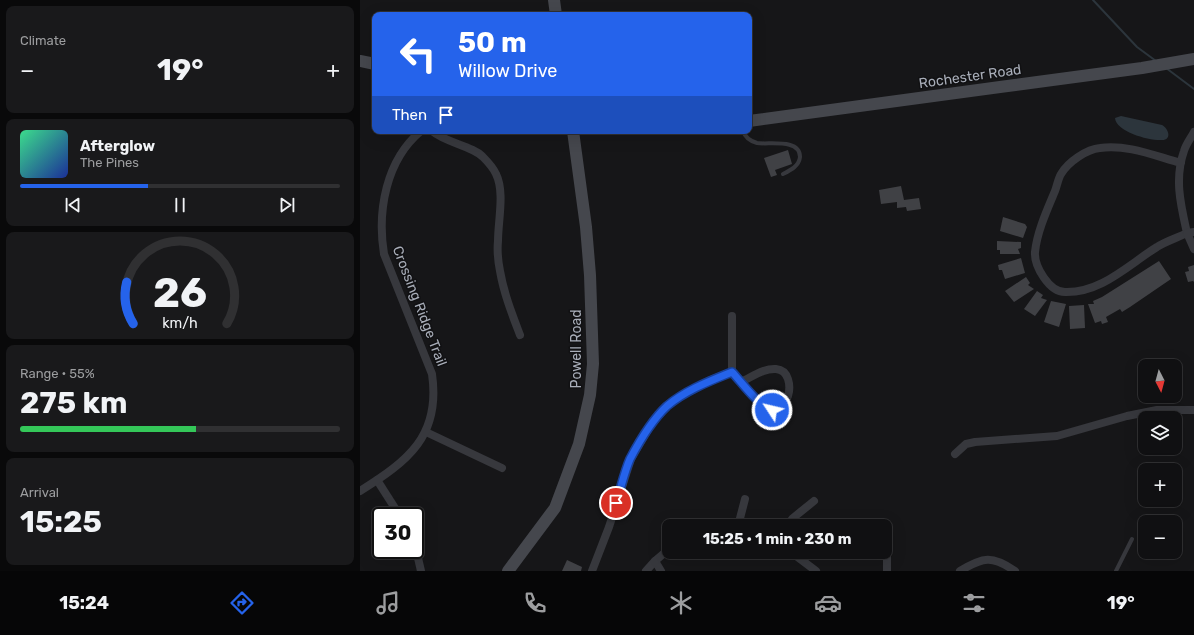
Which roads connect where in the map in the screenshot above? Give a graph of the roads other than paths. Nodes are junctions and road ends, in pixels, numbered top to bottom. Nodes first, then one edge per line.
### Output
1 (554, 0) edge
2 (556, 12) edge
3 (1194, 59) edge
4 (360, 61) edge
5 (372, 63) edge
6 (752, 121) edge
7 (1194, 132) edge
8 (418, 134) edge
9 (436, 134) edge
10 (573, 134) edge
11 (745, 134) edge
12 (1181, 163) junction
13 (783, 174) dead end
14 (1190, 233) edge
15 (1194, 249) edge
16 (732, 316) dead end
17 (520, 335) dead end
18 (732, 372) junction
19 (741, 382) junction
20 (1194, 410) edge
21 (426, 432) junction
22 (955, 454) dead end
23 (502, 468) dead end
24 (378, 480) junction
25 (360, 491) edge
26 (745, 499) dead end
27 (814, 501) dead end
28 (394, 507) edge
29 (740, 519) edge
30 (792, 519) edge
31 (1132, 539) dead end
32 (662, 554) edge
33 (418, 559) edge
34 (800, 559) edge
35 (887, 559) edge
36 (655, 561) junction
37 (969, 569) edge
38 (421, 571) edge
39 (508, 571) edge
40 (592, 571) edge
41 (646, 571) edge
42 (661, 571) edge
43 (816, 571) edge
44 (887, 571) edge
45 (960, 571) edge
46 (1015, 571) edge
47 (1116, 571) edge

1 - 2 street
3 - 6 street, Rochester Road
4 - 5 street
7 - 12 street
8 - 21 street, Crossing Ridge Trail
9 - 17 street
10 - 39 street, Powell Road
11 - 13 lane
12 - 14 street
12 - 14 street
14 - 15 street
16 - 18 street
18 - 19 street
18 - 40 street
19 - 19 street
20 - 22 street
21 - 23 street
21 - 24 street, Crossing Ridge Trail
24 - 25 street, Crossing Ridge Trail
24 - 28 street
26 - 29 street
27 - 30 street
31 - 47 lane
32 - 36 street
33 - 38 street
34 - 43 street
35 - 44 street
36 - 41 street
36 - 42 street
37 - 45 street
37 - 46 street

